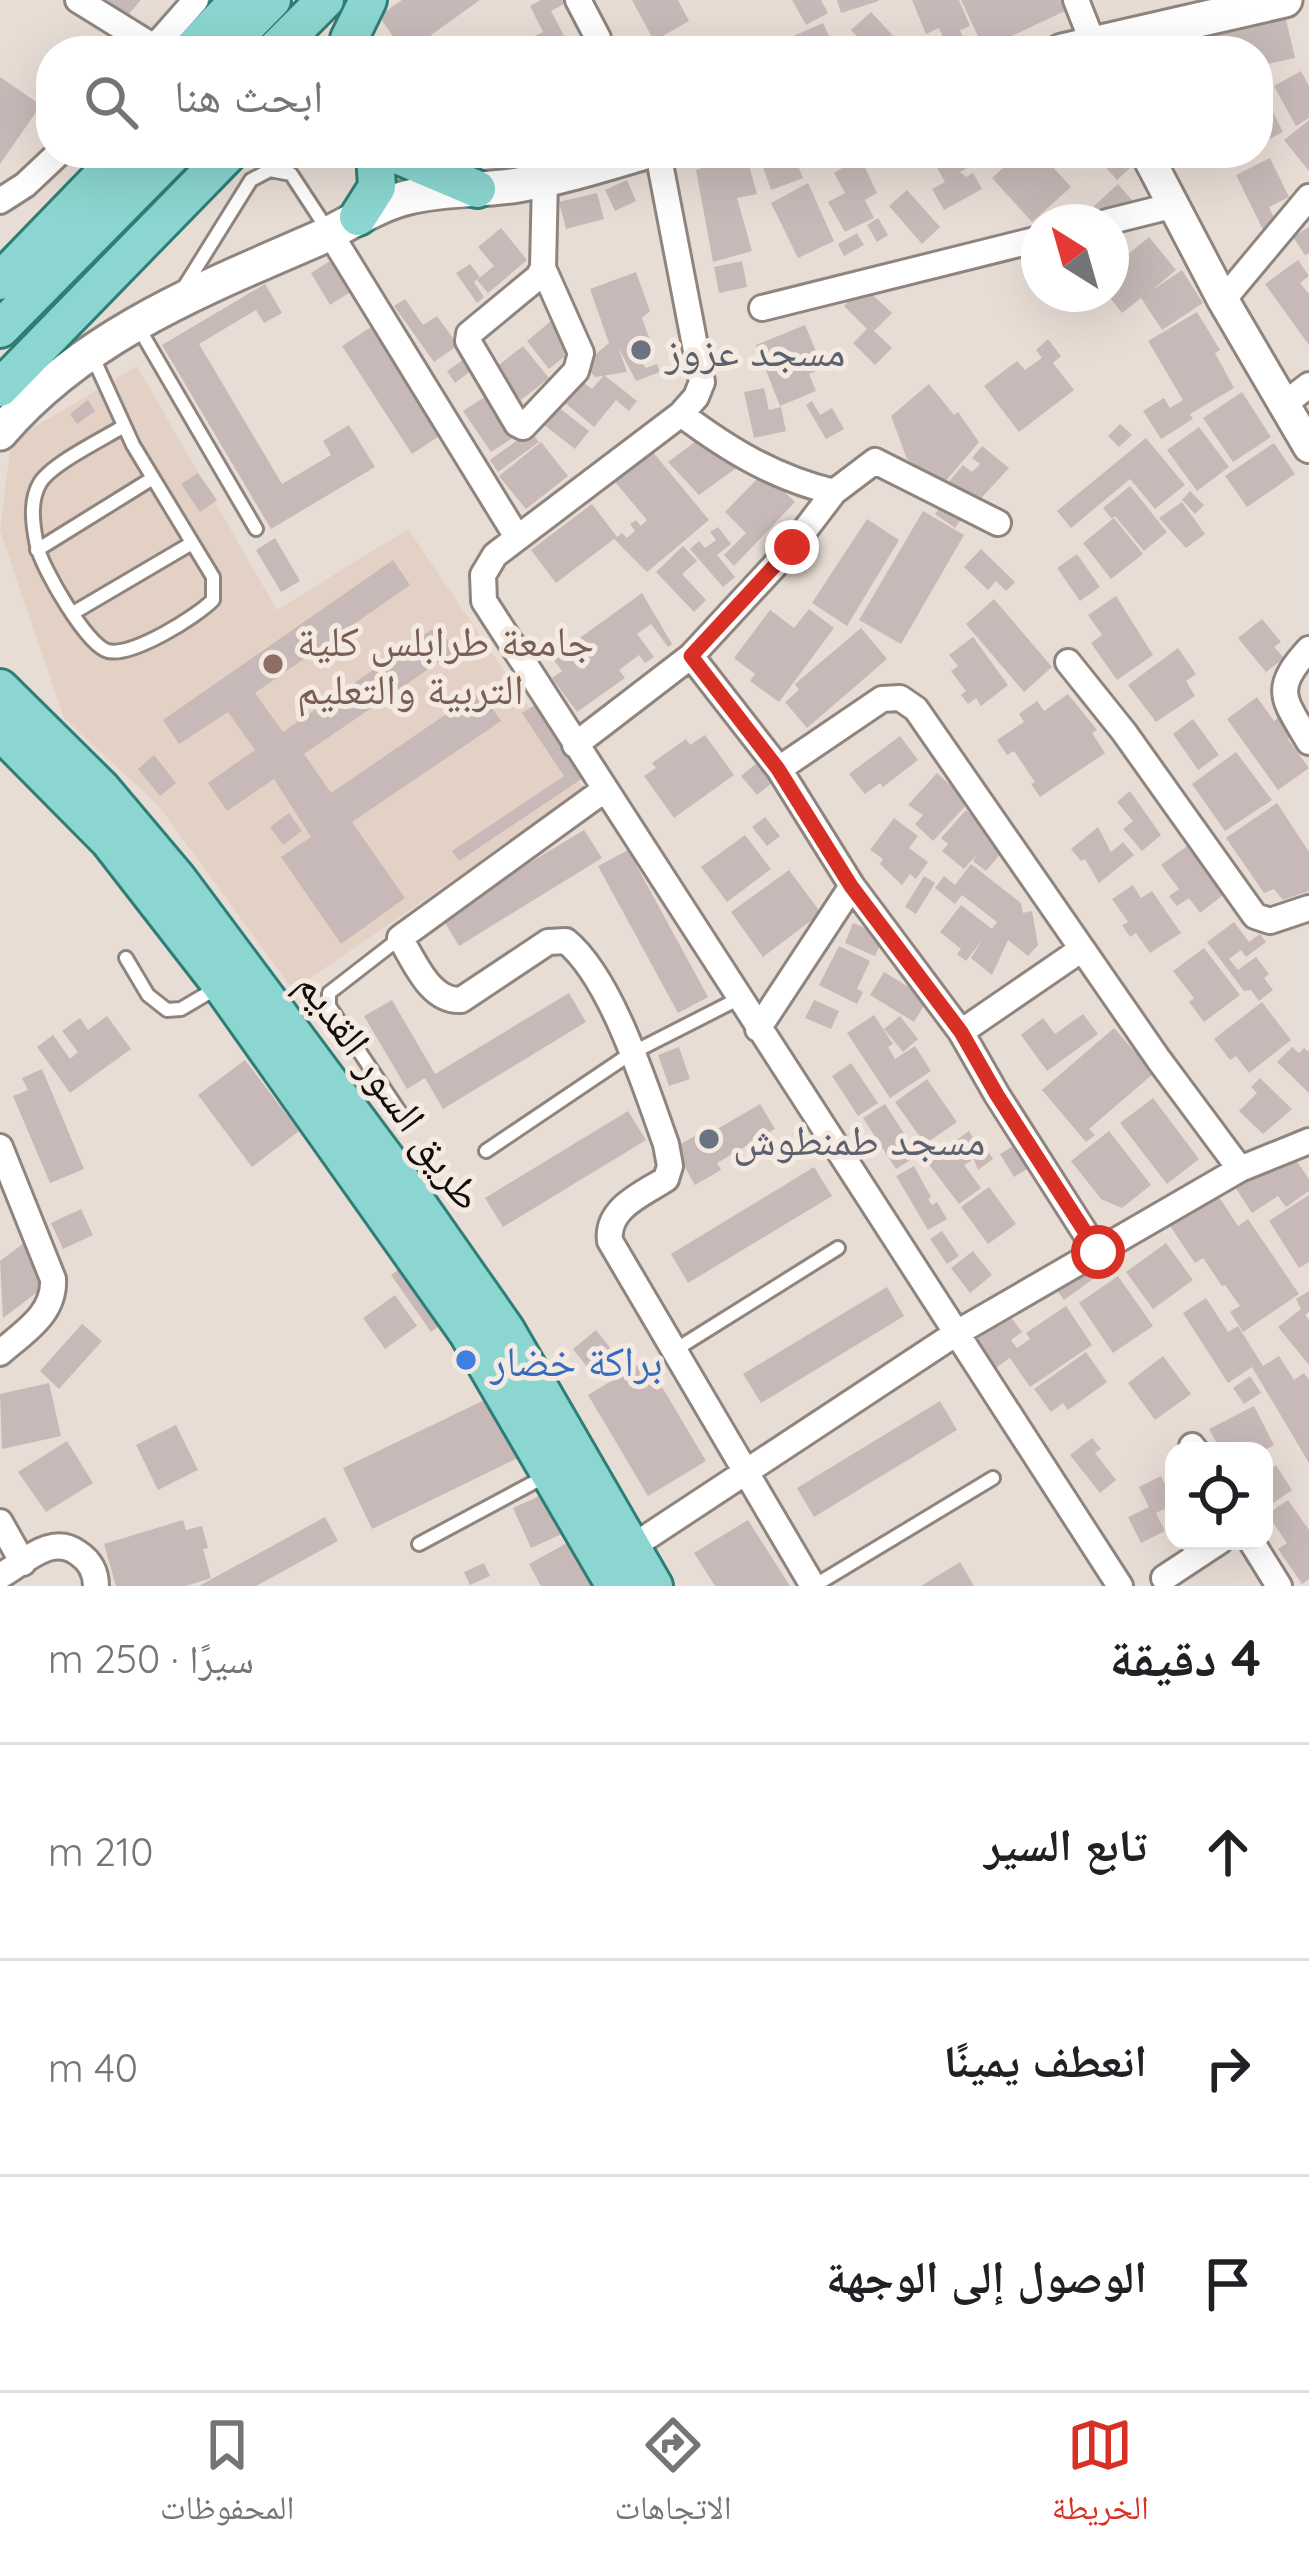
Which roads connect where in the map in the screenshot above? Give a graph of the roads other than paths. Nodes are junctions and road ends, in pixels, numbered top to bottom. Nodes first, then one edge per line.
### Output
1 (78, 0) edge
2 (196, 0) edge
3 (239, 0) edge
4 (272, 0) edge
5 (325, 0) edge
6 (368, 0) edge
7 (578, 0) edge
8 (1076, 0) edge
9 (1285, 0) edge
10 (141, 36) edge
11 (174, 36) edge
12 (186, 36) edge
13 (237, 36) edge
14 (289, 36) edge
15 (351, 36) edge
16 (597, 36) edge
17 (1082, 36) edge
18 (1134, 36) edge
19 (44, 168) edge
20 (78, 168) edge
21 (109, 168) edge
22 (159, 168) edge
23 (214, 168) edge
24 (376, 168) edge
25 (428, 168) edge
26 (586, 168) edge
27 (661, 168) edge
28 (1153, 168) edge
29 (545, 179) junction
30 (478, 189) junction
31 (1309, 197) edge
32 (0, 201) edge
33 (1171, 206) junction
34 (1129, 216) edge
35 (344, 225) junction
36 (1021, 243) edge
37 (0, 252) edge
38 (543, 268) junction
39 (0, 281) edge
40 (176, 300) junction
41 (1223, 300) junction
42 (762, 308) dead end
43 (136, 323) junction
44 (0, 329) edge
45 (90, 352) junction
46 (1309, 385) edge
47 (0, 388) edge
48 (1282, 406) junction
49 (681, 414) junction
50 (124, 426) junction
51 (0, 433) edge
52 (1309, 447) edge
53 (153, 478) junction
54 (834, 492) junction
55 (998, 523) dead end
56 (256, 529) dead end
57 (517, 537) junction
58 (192, 543) junction
59 (37, 550) junction
60 (73, 614) junction
61 (1309, 649) edge
62 (691, 656) junction
63 (1068, 662) dead end
64 (0, 688) edge
65 (0, 731) edge
66 (1309, 742) edge
67 (575, 746) junction
68 (778, 769) junction
69 (604, 790) junction
70 (851, 886) junction
71 (1309, 908) edge
72 (400, 938) junction
73 (1082, 949) junction
74 (126, 958) dead end
75 (221, 985) junction
76 (738, 998) junction
77 (758, 1029) junction
78 (961, 1032) junction
79 (630, 1054) junction
80 (406, 1124) dead end
81 (1309, 1142) edge
82 (0, 1149) edge
83 (486, 1151) dead end
84 (1240, 1169) junction
85 (838, 1248) dead end
86 (1098, 1252) junction
87 (955, 1334) junction
88 (674, 1351) junction
89 (0, 1353) edge
90 (566, 1465) junction
91 (745, 1474) junction
92 (993, 1478) dead end
93 (0, 1522) edge
94 (419, 1544) dead end
95 (632, 1547) junction
96 (1206, 1550) edge
97 (1257, 1550) edge
98 (11, 1570) edge
99 (1164, 1578) dead end
100 (1112, 1583) edge
101 (96, 1586) edge
102 (615, 1586) edge
103 (654, 1586) edge
104 (813, 1586) edge
105 (1279, 1586) edge

1 - 10 street
2 - 11 street
3 - 12 main road
4 - 13 main road
5 - 14 main road
6 - 15 main road
7 - 16 street
8 - 17 street
9 - 18 main road
19 - 32 street
20 - 37 main road
21 - 39 main road
22 - 44 main road
23 - 47 main road
24 - 35 main road
25 - 30 main road
26 - 29 main road
27 - 49 street
28 - 33 street
29 - 30 main road
29 - 38 street
30 - 35 main road
31 - 41 street
33 - 34 street
33 - 41 street
35 - 40 main road
35 - 40 lane
35 - 57 street
36 - 42 street
38 - 38 street
40 - 43 main road
41 - 48 street
43 - 45 main road
43 - 56 lane
45 - 50 lane
45 - 51 main road
46 - 48 street
48 - 52 street
49 - 54 street
49 - 57 street
50 - 53 lane
50 - 59 lane
53 - 58 lane
53 - 59 lane
54 - 55 street
54 - 62 street
57 - 67 street
58 - 60 lane
58 - 60 lane
59 - 60 lane
61 - 66 street
62 - 67 street
62 - 68 street
63 - 71 street
64 - 90 main road, طريق السور القديم
65 - 75 main road, طريق السور القديم
67 - 69 street
68 - 70 street
68 - 73 street
69 - 72 street
69 - 76 street
70 - 77 street
70 - 78 street
72 - 79 street
72 - 80 lane
73 - 78 street
73 - 84 street
74 - 75 lane
75 - 90 main road, طريق السور القديم
76 - 77 street
76 - 79 lane
77 - 87 street
78 - 86 street
79 - 83 lane
79 - 88 street
81 - 84 street
82 - 89 street
84 - 86 street
85 - 88 lane
86 - 87 street
87 - 91 street
87 - 100 street
88 - 91 street
90 - 94 lane
90 - 95 main road, طريق السور القديم
90 - 102 main road, طريق السور القديم
91 - 95 street
91 - 104 street
92 - 104 lane
93 - 98 street
95 - 103 main road, طريق السور القديم
96 - 99 street
97 - 105 street
98 - 101 street

